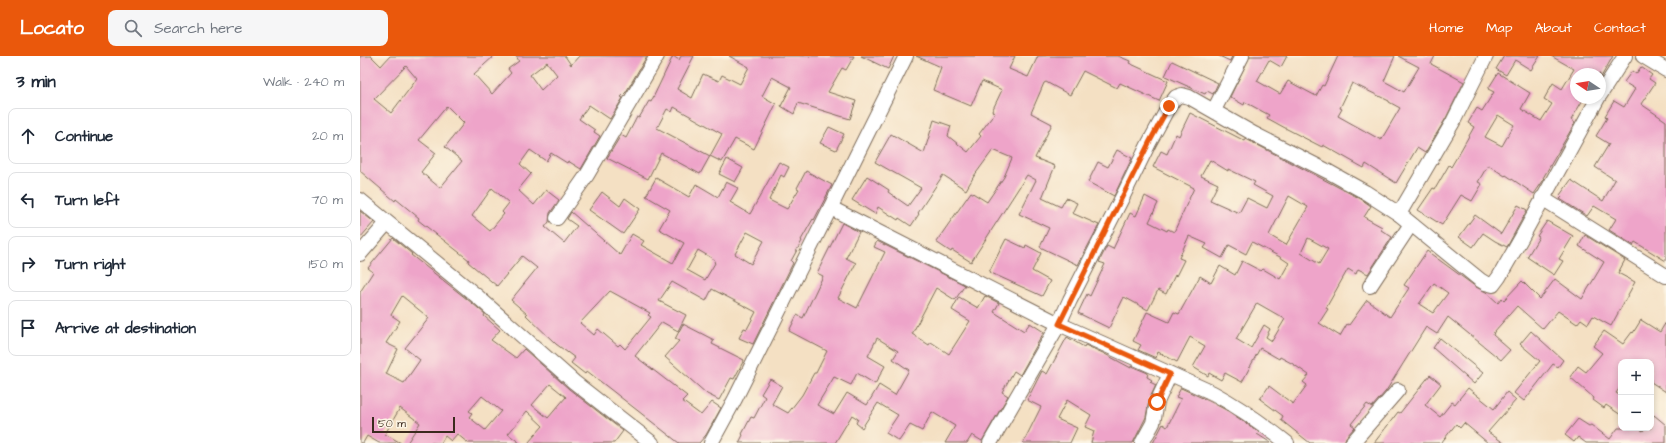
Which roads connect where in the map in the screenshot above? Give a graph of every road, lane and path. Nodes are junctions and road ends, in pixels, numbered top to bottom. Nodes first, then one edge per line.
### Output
1 (657, 56) edge
2 (906, 56) edge
3 (1242, 56) edge
4 (1486, 56) edge
5 (1625, 56) edge
6 (1643, 56) edge
7 (1666, 70) edge
8 (1606, 86) edge
9 (1595, 104) edge
10 (1214, 110) junction
11 (1542, 198) junction
12 (360, 200) edge
13 (831, 208) junction
14 (1399, 214) junction
15 (557, 218) dead end
16 (388, 223) junction
17 (1411, 224) junction
18 (360, 254) edge
19 (1666, 276) edge
20 (1370, 286) dead end
21 (1059, 324) junction
22 (1170, 374) junction
23 (1398, 390) dead end
24 (652, 443) edge
25 (711, 443) edge
26 (990, 443) edge
27 (1142, 443) edge
28 (1287, 443) edge
29 (1352, 443) edge

1 - 15 street
2 - 13 street
3 - 10 street
4 - 14 street
5 - 8 street
6 - 7 street
9 - 11 street
10 - 14 street
10 - 21 street
11 - 17 street
11 - 19 street
12 - 16 street
13 - 21 street
13 - 25 street
14 - 17 street
16 - 18 street
16 - 24 street
17 - 20 street
21 - 22 street
21 - 26 street
22 - 27 street
22 - 28 street
23 - 29 street

